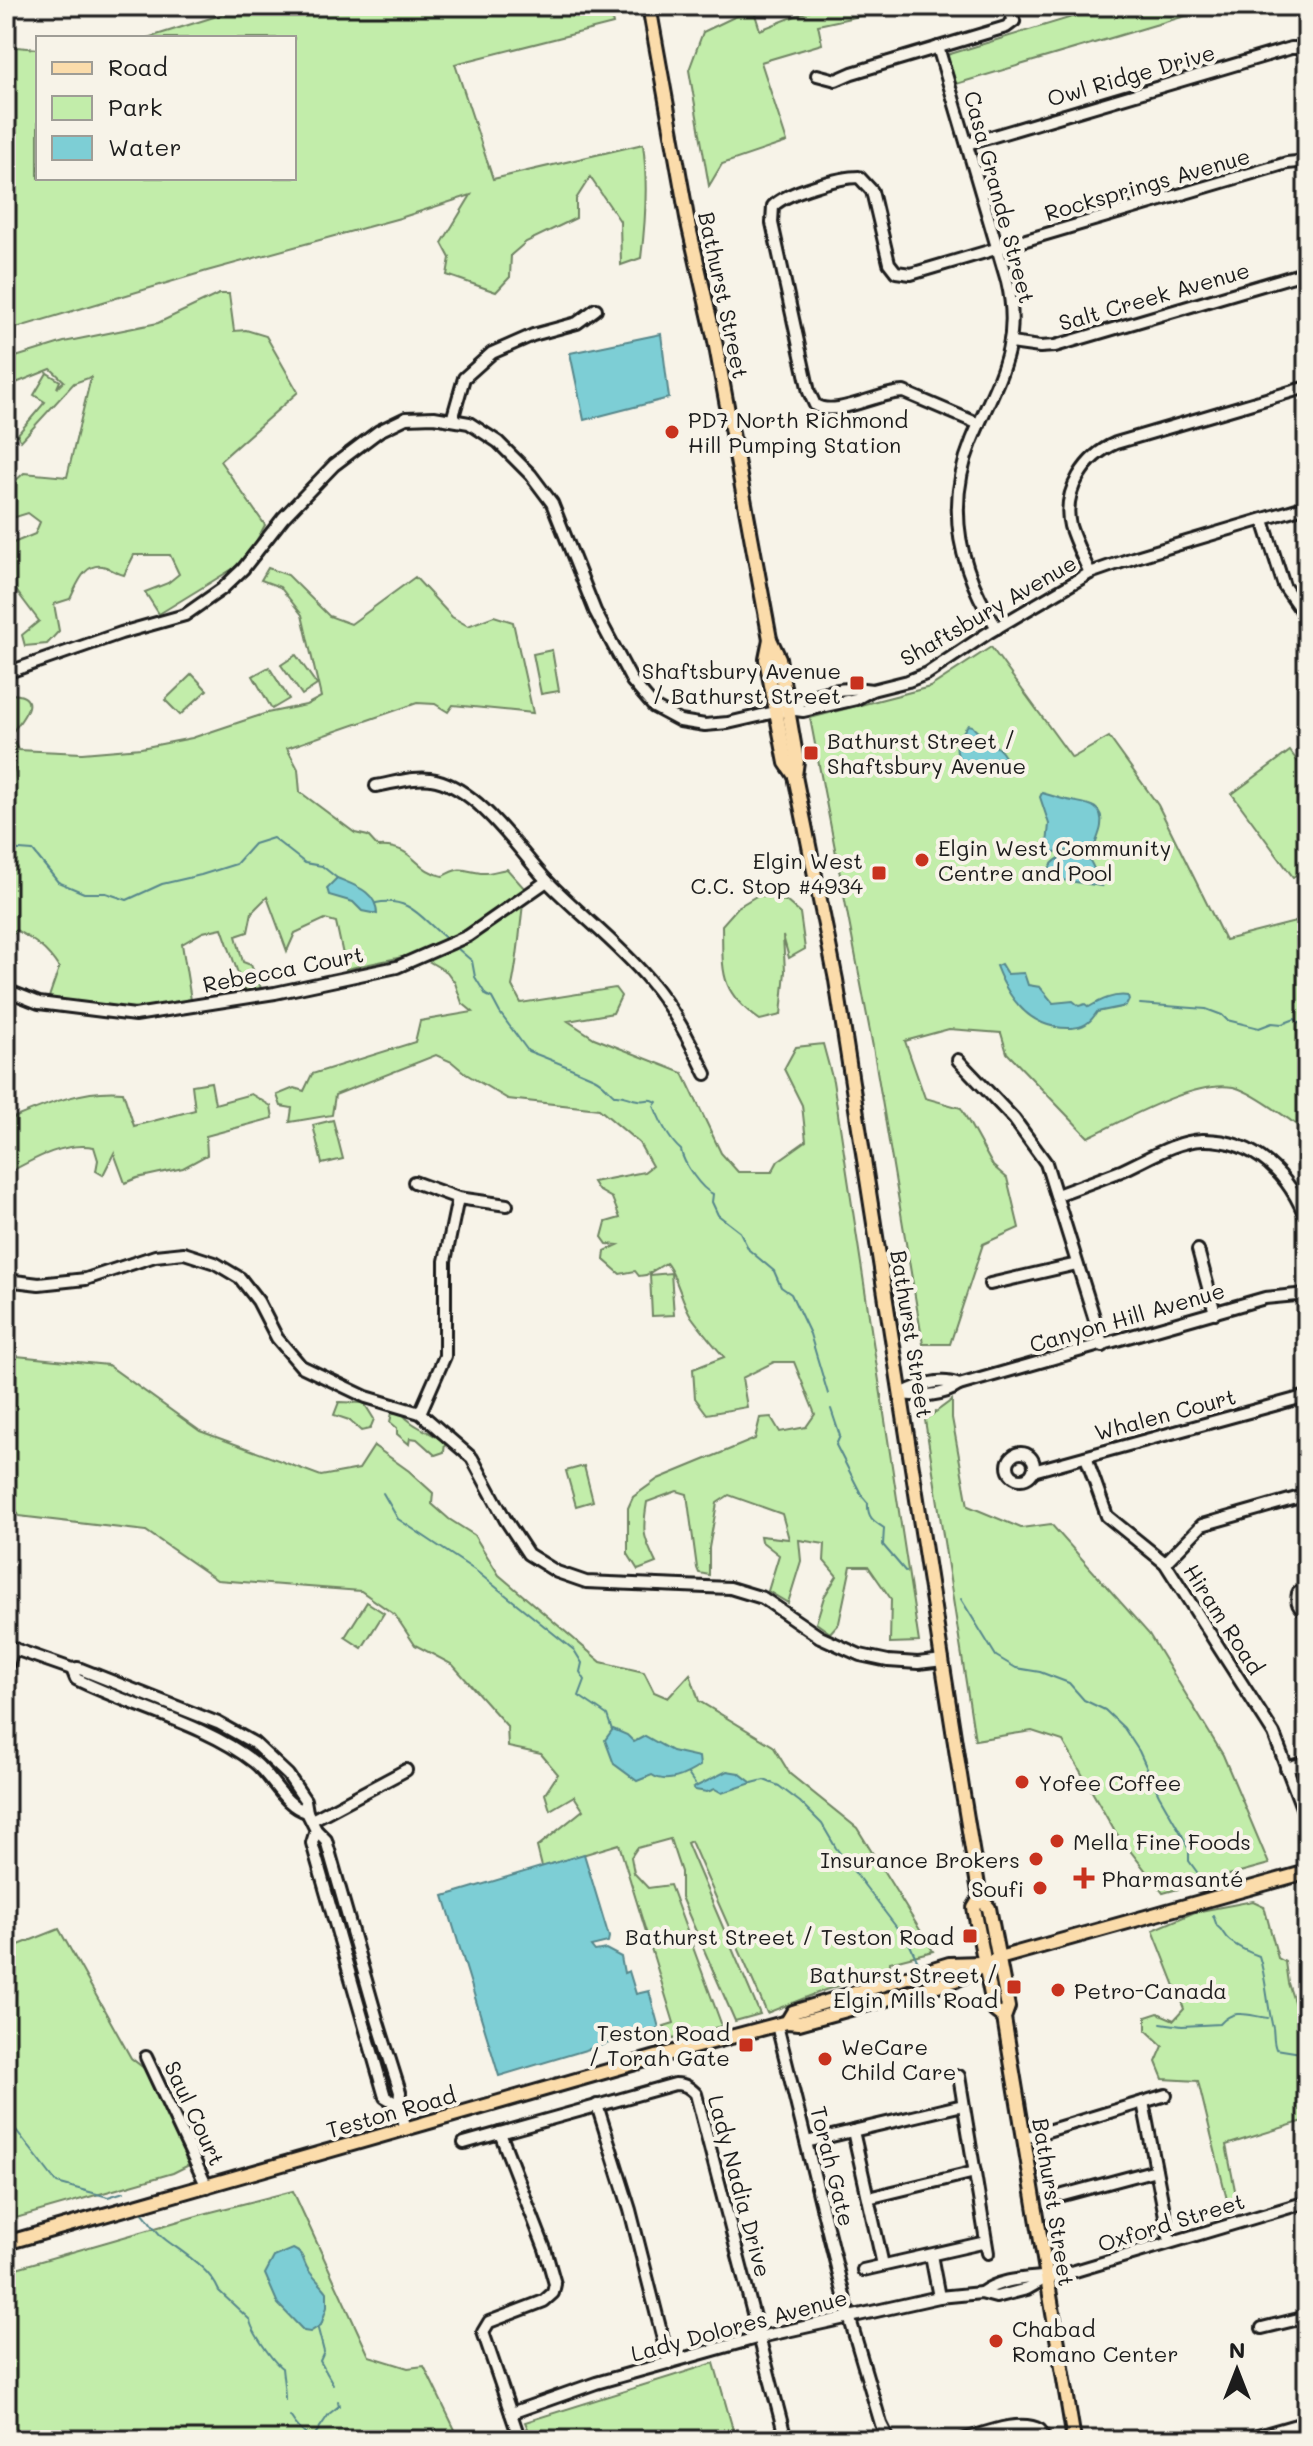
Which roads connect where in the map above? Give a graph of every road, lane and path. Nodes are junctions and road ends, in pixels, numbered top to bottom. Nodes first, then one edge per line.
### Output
1 (649, 6) edge
2 (1008, 6) edge
3 (938, 47) junction
4 (1307, 48) edge
5 (817, 75) dead end
6 (967, 144) junction
7 (1307, 161) edge
8 (998, 249) junction
9 (1307, 272) edge
10 (596, 309) dead end
11 (1011, 343) junction
12 (1307, 387) edge
13 (452, 420) junction
14 (979, 424) junction
15 (1307, 506) edge
16 (1263, 520) junction
17 (1090, 573) junction
18 (1307, 619) edge
19 (997, 628) junction
20 (6, 673) edge
21 (782, 710) junction
22 (376, 786) dead end
23 (547, 881) junction
24 (6, 990) edge
25 (958, 1060) dead end
26 (706, 1074) dead end
27 (414, 1182) dead end
28 (1057, 1195) junction
29 (458, 1198) junction
30 (507, 1205) dead end
31 (1307, 1222) edge
32 (1198, 1250) dead end
33 (1077, 1264) junction
34 (6, 1280) edge
35 (990, 1284) dead end
36 (1307, 1294) edge
37 (1215, 1313) junction
38 (1103, 1346) junction
39 (901, 1394) junction
40 (1307, 1396) edge
41 (420, 1413) junction
42 (1086, 1457) junction
43 (1033, 1471) dead end
44 (1307, 1495) edge
45 (1165, 1563) junction
46 (1307, 1587) edge
47 (1307, 1611) edge
48 (10, 1647) edge
49 (943, 1660) junction
50 (72, 1669) junction
51 (6, 1670) edge
52 (118, 1685) junction
53 (112, 1697) junction
54 (218, 1723) junction
55 (212, 1736) junction
56 (1307, 1762) edge
57 (1286, 1768) junction
58 (406, 1770) dead end
59 (312, 1821) junction
60 (1307, 1821) edge
61 (1307, 1872) edge
62 (980, 1898) junction
63 (347, 1916) junction
64 (334, 1921) junction
65 (999, 1958) junction
66 (984, 1963) junction
67 (372, 2004) junction
68 (358, 2008) junction
69 (1004, 2018) junction
70 (782, 2024) junction
71 (146, 2057) dead end
72 (959, 2076) dead end
73 (1166, 2095) dead end
74 (1143, 2102) junction
75 (399, 2105) junction
76 (597, 2105) junction
77 (963, 2105) junction
78 (406, 2129) junction
79 (853, 2131) junction
80 (500, 2133) junction
81 (1024, 2138) junction
82 (806, 2142) junction
83 (464, 2143) dead end
84 (1156, 2170) junction
85 (975, 2172) junction
86 (207, 2187) junction
87 (1063, 2195) dead end
88 (868, 2198) junction
89 (1307, 2202) edge
90 (1170, 2242) junction
91 (6, 2243) edge
92 (931, 2255) junction
93 (883, 2265) junction
94 (863, 2270) dead end
95 (1046, 2278) junction
96 (939, 2297) junction
97 (849, 2316) junction
98 (1307, 2317) edge
99 (1262, 2328) dead end
100 (760, 2337) junction
101 (669, 2363) junction
102 (511, 2413) junction
103 (1307, 2422) edge
104 (520, 2440) edge
105 (786, 2440) edge
106 (889, 2440) edge
107 (962, 2440) edge
108 (1045, 2440) edge
109 (1074, 2440) edge
110 (1244, 2440) edge

1 - 21 main road, Bathurst Street
2 - 3 street
3 - 5 street
3 - 6 street, Casa Grande Street
4 - 6 street, Owl Ridge Drive
6 - 8 street, Casa Grande Street
7 - 8 street, Rocksprings Avenue
8 - 11 street, Casa Grande Street
8 - 14 street, Rocksprings Avenue
9 - 11 street, Salt Creek Avenue
10 - 13 street
11 - 14 street, Casa Grande Street
12 - 17 street
13 - 20 street
13 - 21 street, Shaftsbury Avenue
14 - 19 street, Casa Grande Street
15 - 16 street, Shaftsbury Avenue
16 - 17 street, Shaftsbury Avenue
16 - 18 street
17 - 19 street, Shaftsbury Avenue
19 - 21 street, Shaftsbury Avenue
21 - 39 main road, Bathurst Street
22 - 23 street
23 - 24 street, Rebecca Court
23 - 26 street
25 - 28 street
27 - 29 street
28 - 31 street
28 - 33 street
29 - 30 street
29 - 41 street
32 - 37 street
33 - 35 street
33 - 38 street
34 - 41 street
36 - 37 street, Canyon Hill Avenue
37 - 38 street, Canyon Hill Avenue
38 - 39 street, Canyon Hill Avenue
39 - 49 main road, Bathurst Street
40 - 42 street, Whalen Court
41 - 49 street
42 - 43 street, Whalen Court
42 - 45 street, Hiram Road
44 - 45 street
45 - 57 street, Hiram Road
46 - 47 street
48 - 50 street
48 - 51 street
49 - 62 main road, Bathurst Street
50 - 52 street
50 - 53 street
52 - 53 street
52 - 54 street
53 - 55 street
54 - 55 street
54 - 59 street
55 - 59 street
56 - 57 street
57 - 60 street, Hiram Road
58 - 59 street
59 - 63 street
59 - 64 street
61 - 65 main road, Teston Road
62 - 65 main road, Bathurst Street
62 - 66 main road, Bathurst Street
63 - 64 street
63 - 67 street
64 - 68 street
65 - 66 main road, Teston Road
65 - 69 main road, Bathurst Street
66 - 69 main road, Bathurst Street
66 - 70 main road, Teston Road
67 - 68 street
67 - 75 street
68 - 75 street
69 - 81 main road, Bathurst Street
70 - 78 main road, Teston Road
70 - 82 street, Torah Gate
71 - 86 street, Saul Court
72 - 77 street
73 - 74 street
74 - 81 street
74 - 84 street
75 - 78 street
76 - 80 street, Lady Nadia Drive
76 - 100 street, Lady Nadia Drive
76 - 101 street
77 - 79 street
77 - 85 street
78 - 86 main road, Teston Road
79 - 82 street
79 - 88 street
80 - 83 street, Lady Nadia Drive
80 - 102 street
81 - 95 main road, Bathurst Street
82 - 97 street, Torah Gate
84 - 87 street
84 - 90 street
85 - 88 street
85 - 92 street
86 - 91 main road, Teston Road
88 - 93 street
89 - 90 street, Oxford Street
90 - 95 street, Oxford Street
92 - 93 street
92 - 96 street
93 - 94 street
95 - 96 street, Lady Dolores Avenue
95 - 109 main road, Bathurst Street
96 - 97 street, Lady Dolores Avenue
97 - 100 street, Lady Dolores Avenue
97 - 106 street, Torah Gate
98 - 99 street
100 - 101 street, Lady Dolores Avenue
100 - 105 street, Lady Nadia Drive
101 - 102 street, Lady Dolores Avenue
102 - 104 street
103 - 110 street
107 - 108 street

